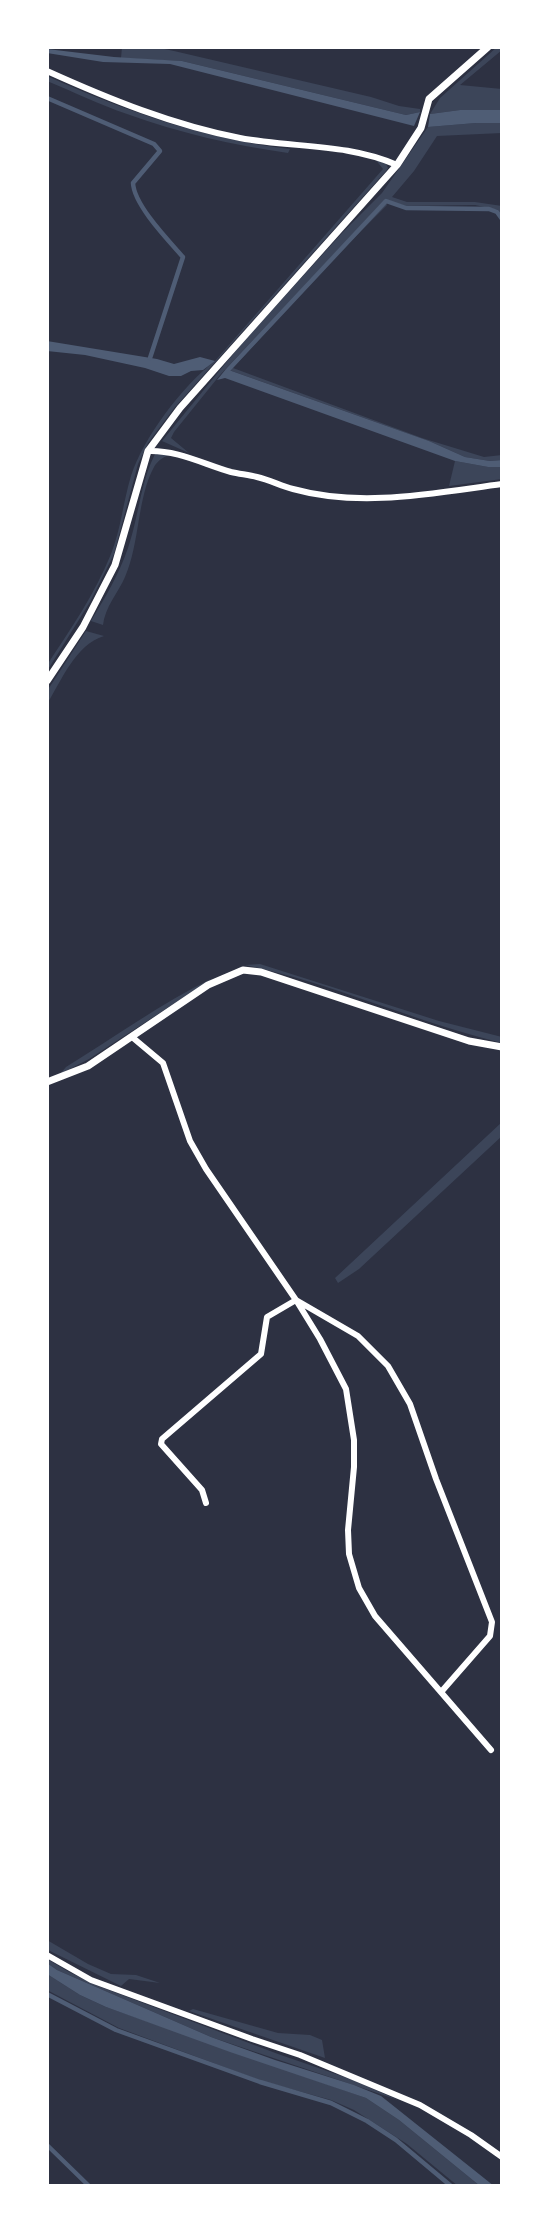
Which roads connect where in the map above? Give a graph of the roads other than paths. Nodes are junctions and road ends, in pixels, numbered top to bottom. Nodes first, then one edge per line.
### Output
1 (488, 47) edge
2 (47, 71) edge
3 (397, 165) junction
4 (148, 451) junction
5 (502, 484) edge
6 (47, 681) edge
7 (132, 1037) junction
8 (502, 1047) edge
9 (47, 1082) edge
10 (296, 1300) junction
11 (206, 1503) dead end
12 (442, 1692) junction
13 (491, 1750) dead end
14 (47, 1955) edge
15 (502, 2157) edge

1 - 3 street
2 - 3 street
3 - 4 street
4 - 5 street
4 - 6 street
7 - 8 street
7 - 9 street
7 - 10 street
10 - 11 street
10 - 12 street
10 - 12 street
12 - 13 street
14 - 15 street

